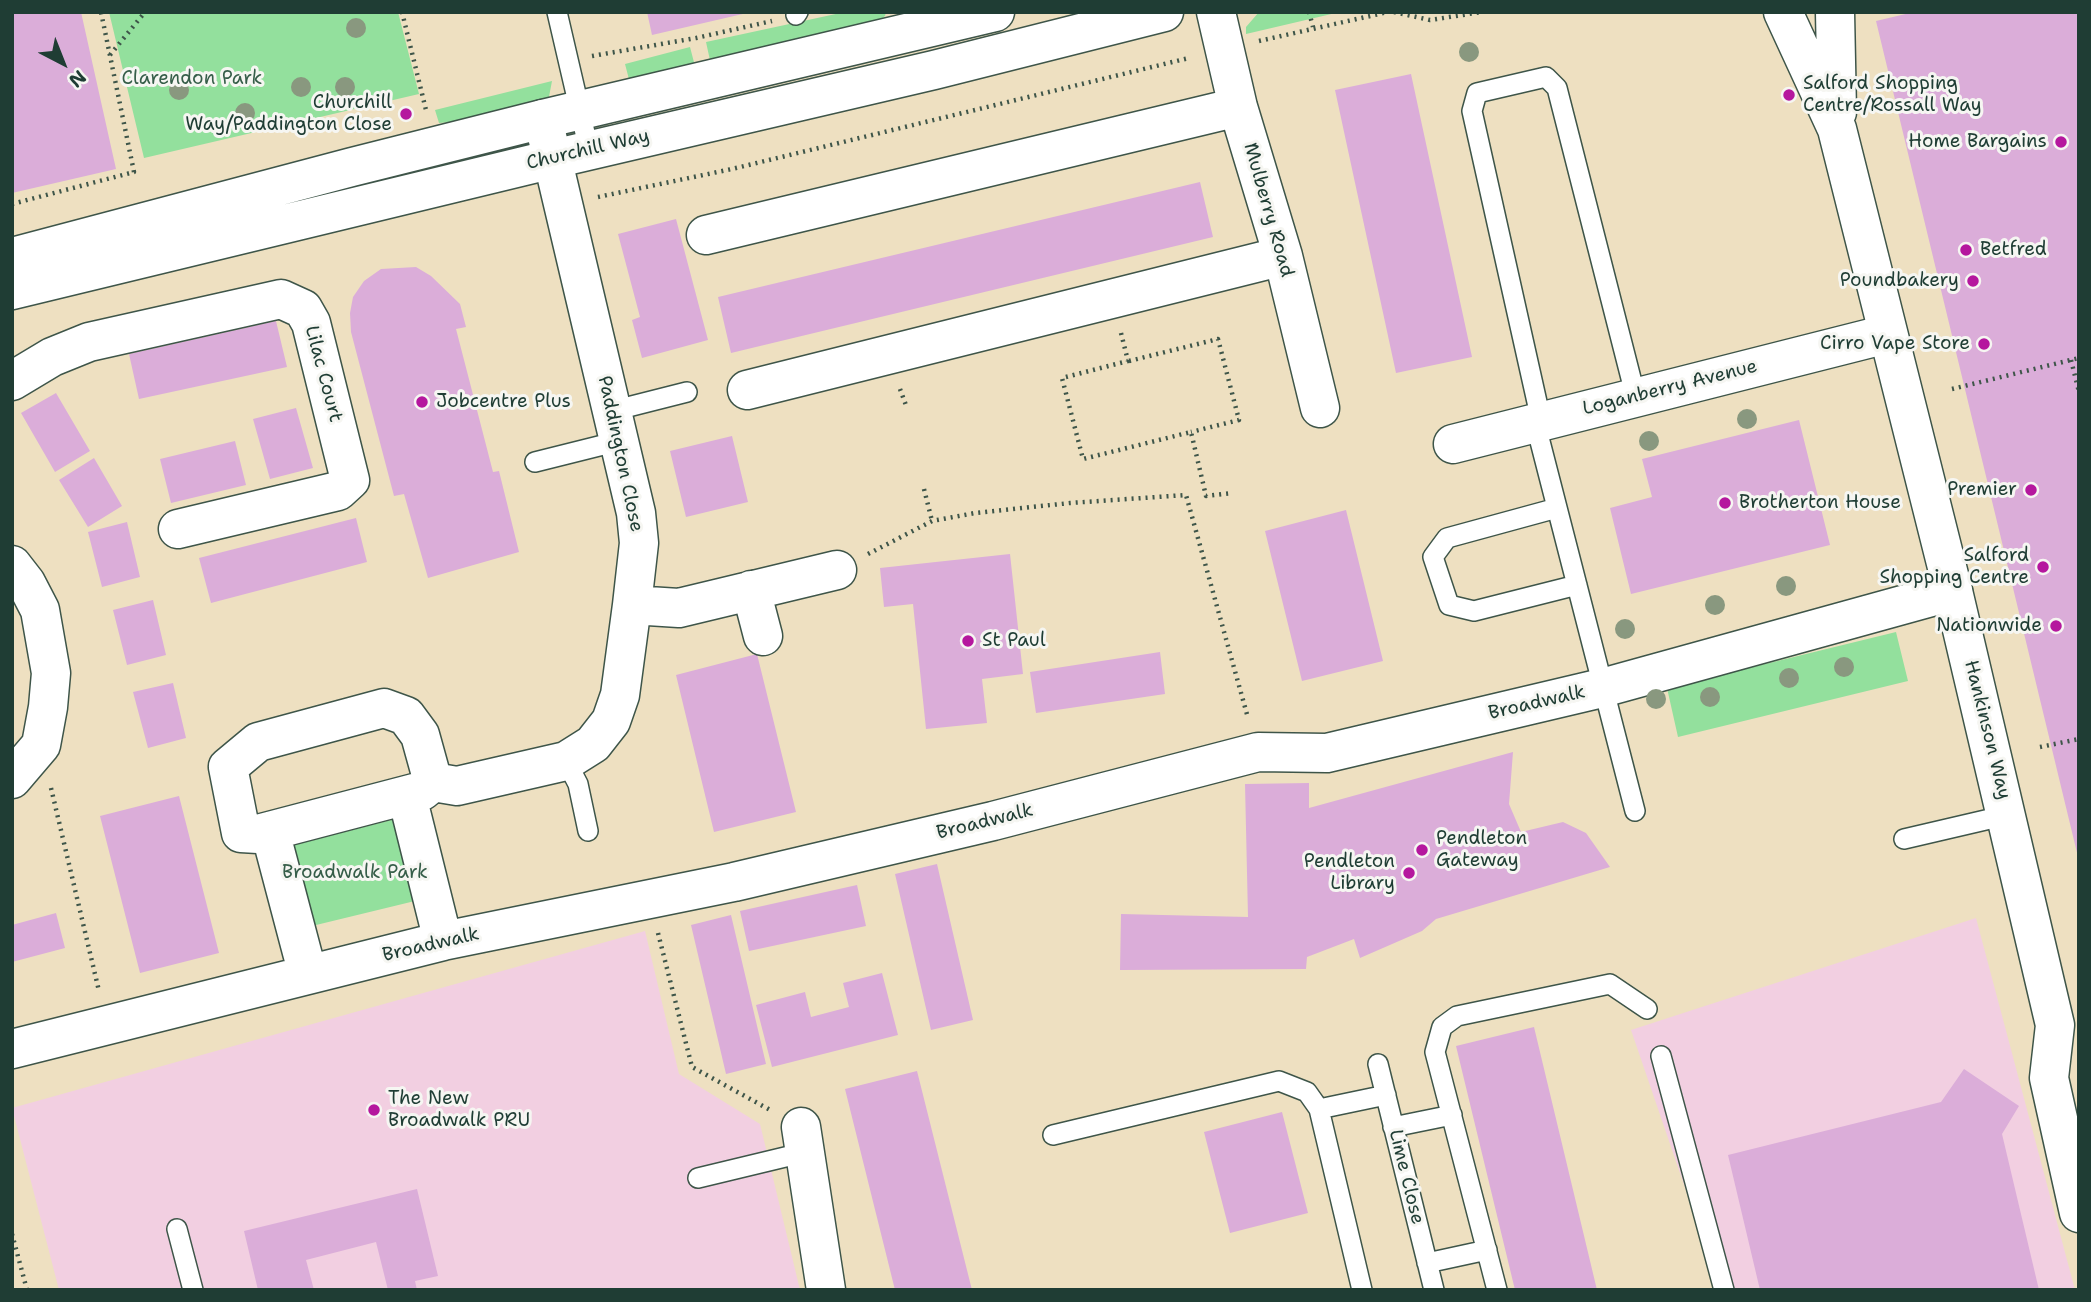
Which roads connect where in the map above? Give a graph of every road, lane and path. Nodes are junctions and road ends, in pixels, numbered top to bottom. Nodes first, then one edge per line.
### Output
1 (102, 12) edge
2 (145, 12) edge
3 (401, 12) edge
4 (556, 12) edge
5 (995, 12) edge
6 (1164, 12) edge
7 (1216, 12) edge
8 (1309, 12) edge
9 (1388, 12) edge
10 (1394, 12) edge
11 (1482, 12) edge
12 (1783, 12) edge
13 (1835, 12) edge
14 (797, 14) edge
15 (919, 20) edge
16 (1313, 27) junction
17 (1226, 49) junction
18 (110, 55) junction
19 (567, 61) junction
20 (1238, 107) junction
21 (426, 110) dead end
22 (579, 111) junction
23 (543, 119) junction
24 (1837, 129) junction
25 (571, 154) junction
26 (12, 204) edge
27 (564, 205) junction
28 (706, 235) dead end
29 (1283, 256) junction
30 (12, 257) edge
31 (12, 290) edge
32 (1113, 298) junction
33 (1887, 334) junction
34 (2079, 358) edge
35 (2071, 360) junction
36 (1128, 361) junction
37 (12, 381) edge
38 (1952, 389) dead end
39 (747, 390) dead end
40 (687, 392) dead end
41 (2079, 392) edge
42 (1636, 398) junction
43 (1320, 408) dead end
44 (1538, 421) junction
45 (615, 426) junction
46 (1191, 432) junction
47 (1453, 444) dead end
48 (535, 462) dead end
49 (925, 489) dead end
50 (1232, 493) dead end
51 (1557, 508) junction
52 (932, 521) junction
53 (178, 529) dead end
54 (12, 565) edge
55 (837, 570) joint
56 (1577, 585) junction
57 (751, 590) junction
58 (1953, 591) junction
59 (632, 605) junction
60 (763, 636) dead end
61 (1602, 688) junction
62 (2079, 739) edge
63 (41, 745) junction
64 (2040, 747) dead end
65 (1258, 752) junction
66 (566, 761) junction
67 (12, 779) edge
68 (420, 789) junction
69 (1635, 811) dead end
70 (2007, 816) junction
71 (270, 831) junction
72 (589, 831) dead end
73 (1904, 839) dead end
74 (649, 898) junction
75 (443, 941) junction
76 (308, 975) junction
77 (1647, 1009) dead end
78 (107, 1026) junction
79 (2067, 1036) edge
80 (12, 1049) edge
81 (1661, 1056) dead end
82 (1378, 1064) dead end
83 (1386, 1095) junction
84 (1319, 1109) junction
85 (1452, 1115) junction
86 (1393, 1127) junction
87 (1053, 1135) dead end
88 (804, 1139) junction
89 (698, 1178) dead end
90 (2079, 1213) edge
91 (177, 1229) dead end
92 (12, 1234) edge
93 (1487, 1250) junction
94 (1427, 1263) junction
95 (27, 1290) edge
96 (193, 1290) edge
97 (826, 1290) edge
98 (1362, 1290) edge
99 (1434, 1290) edge
100 (1497, 1290) edge
101 (1724, 1290) edge

1 - 18 path
2 - 18 path
3 - 21 path
4 - 19 lane
5 - 15 street, Churchill Way
6 - 25 street, Churchill Way
7 - 17 street, Mulberry Road
8 - 16 path
9 - 16 path
10 - 11 path
12 - 24 street, Hankinson Way
13 - 24 street, Hankinson Way
14 - 19 path
15 - 22 street, Churchill Way
16 - 17 path
17 - 20 street, Mulberry Road
17 - 27 path
18 - 26 path
19 - 22 lane
20 - 28 street
20 - 29 street, Mulberry Road
22 - 23 street, Churchill Way
22 - 25 lane
23 - 25 street, Paddington Close
23 - 30 street, Churchill Way
24 - 33 street, Hankinson Way
25 - 27 street, Paddington Close
25 - 31 street, Churchill Way
27 - 45 street, Paddington Close
29 - 32 street
29 - 43 street, Mulberry Road
32 - 36 path
32 - 39 street
33 - 42 street, Loganberry Avenue
33 - 58 street, Hankinson Way
34 - 35 path
35 - 38 path
35 - 41 path
36 - 46 path
36 - 46 path
37 - 53 street, Lilac Court
40 - 45 lane
42 - 44 street, Loganberry Avenue
42 - 44 lane
44 - 47 street, Loganberry Avenue
44 - 51 lane
45 - 48 lane
45 - 59 street, Paddington Close
46 - 50 path
49 - 52 path
51 - 56 lane
51 - 56 lane
52 - 55 path
52 - 65 path
54 - 63 street
55 - 57 street
56 - 61 lane
57 - 59 street
57 - 60 street
58 - 61 street, Broadwalk
58 - 70 street, Hankinson Way
59 - 66 street, Paddington Close
61 - 65 street, Broadwalk
61 - 69 lane
62 - 64 path
63 - 67 street
63 - 78 path
65 - 74 street, Broadwalk
66 - 68 street, Paddington Close
66 - 72 lane
68 - 71 street, Paddington Close
68 - 71 street, Paddington Close
68 - 75 street
70 - 73 lane
70 - 79 street, Hankinson Way
71 - 76 street
74 - 75 street, Broadwalk
74 - 88 path
75 - 76 street, Broadwalk
76 - 78 street, Broadwalk
77 - 85 lane
78 - 80 street, Broadwalk
79 - 90 street, Hankinson Way
81 - 101 lane
82 - 83 lane, Lime Close
83 - 84 lane
83 - 86 lane, Lime Close
84 - 87 lane
84 - 98 lane
85 - 86 lane
85 - 93 lane
86 - 94 lane, Lime Close
88 - 89 lane
88 - 97 street
91 - 96 lane
92 - 95 path
93 - 94 lane
93 - 100 lane
94 - 99 lane, Lime Close

